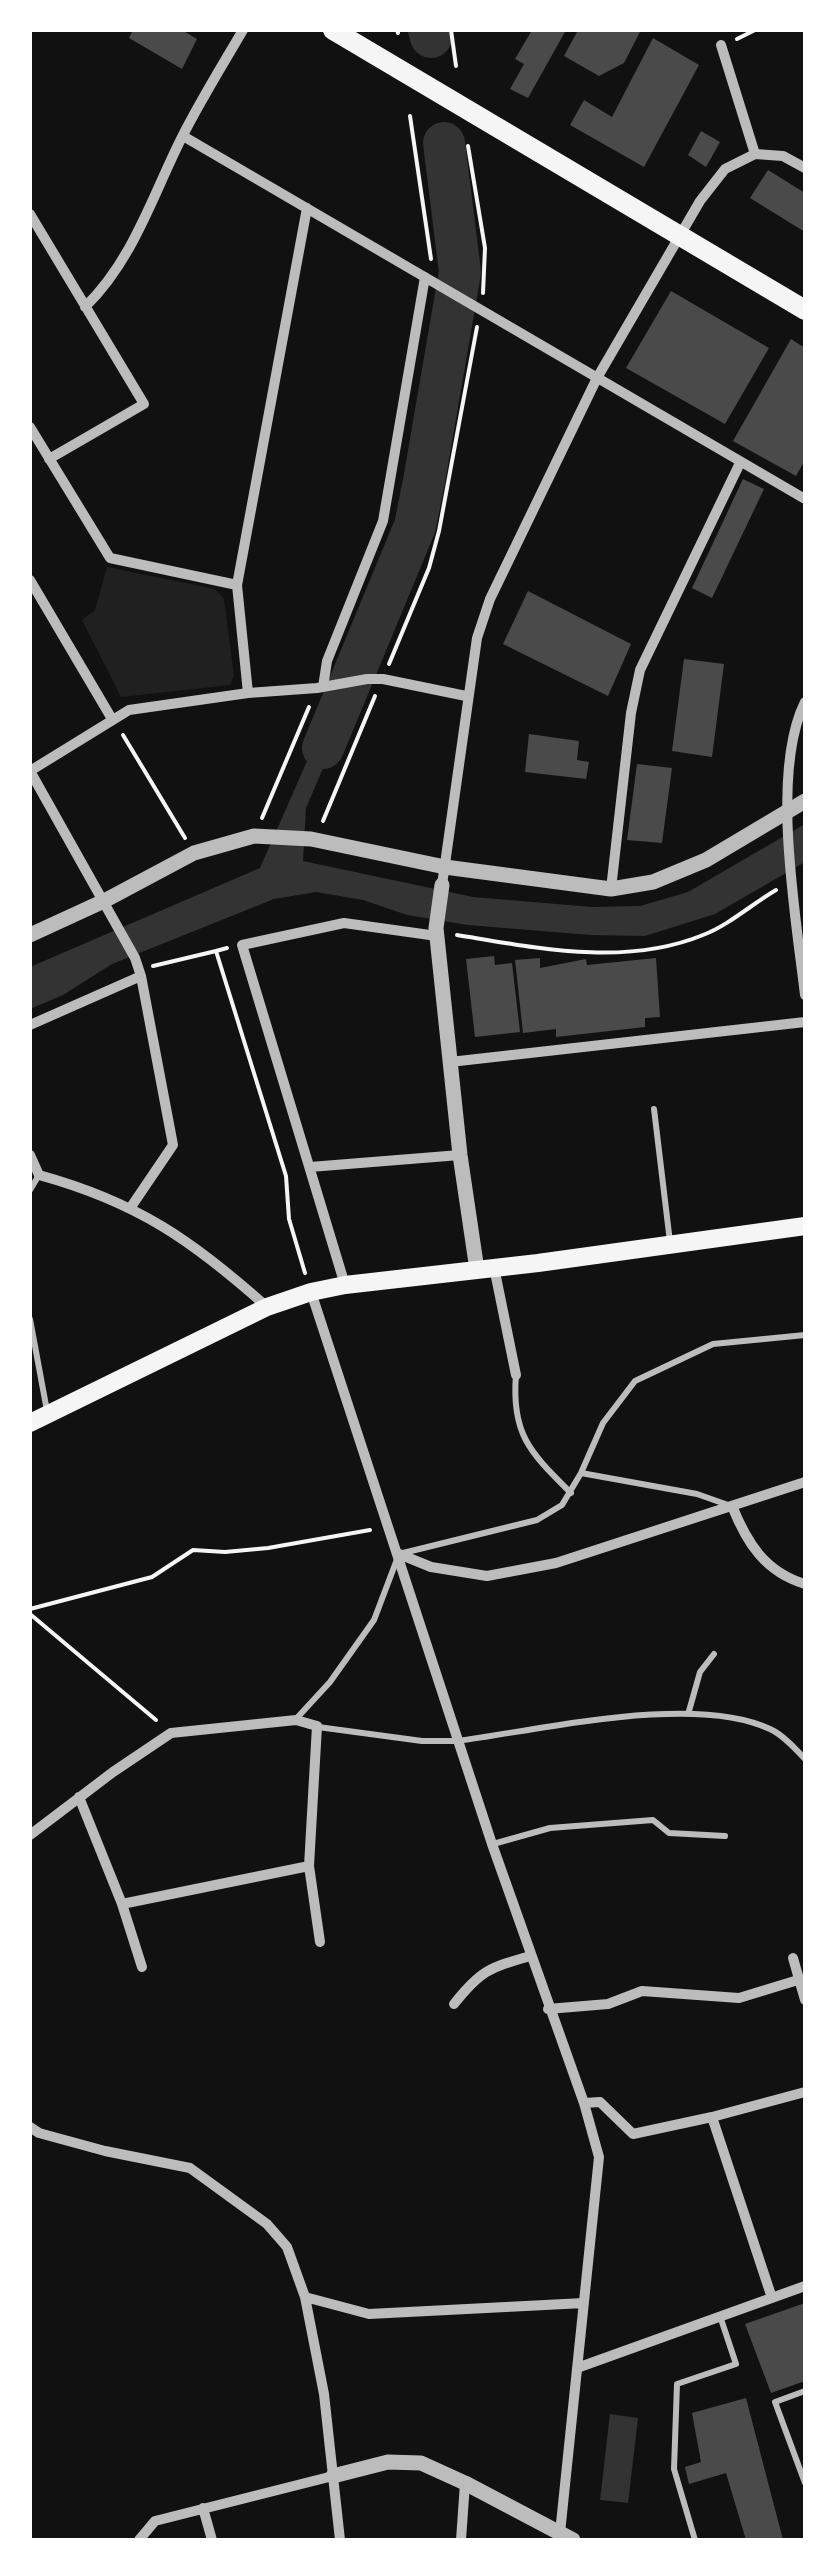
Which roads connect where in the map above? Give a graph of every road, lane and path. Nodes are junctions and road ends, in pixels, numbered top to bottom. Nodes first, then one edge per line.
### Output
1 (243, 30) edge
2 (334, 30) edge
3 (451, 30) edge
4 (721, 44) dead end
5 (456, 66) dead end
6 (410, 116) dead end
7 (182, 136) junction
8 (468, 146) dead end
9 (756, 154) junction
10 (805, 168) edge
11 (307, 208) junction
12 (30, 214) edge
13 (679, 236) junction
14 (425, 277) junction
15 (86, 306) junction
16 (475, 308) junction
17 (805, 310) edge
18 (597, 378) junction
19 (30, 427) edge
20 (49, 459) junction
21 (740, 463) junction
22 (805, 500) edge
23 (30, 580) edge
24 (237, 585) junction
25 (383, 679) junction
26 (325, 687) junction
27 (248, 693) junction
28 (466, 696) junction
29 (805, 702) edge
30 (112, 718) junction
31 (30, 771) edge
32 (805, 801) edge
33 (788, 817) junction
34 (258, 836) junction
35 (315, 839) junction
36 (194, 852) junction
37 (445, 867) junction
38 (791, 878) junction
39 (442, 885) joint
40 (611, 889) junction
41 (104, 901) junction
42 (437, 932) junction
43 (30, 935) edge
44 (242, 945) junction
45 (216, 951) junction
46 (138, 968) junction
47 (805, 995) edge
48 (805, 1022) edge
49 (30, 1025) edge
50 (450, 1062) junction
51 (654, 1109) dead end
52 (30, 1155) edge
53 (460, 1155) junction
54 (310, 1167) junction
55 (39, 1175) junction
56 (30, 1190) edge
57 (131, 1207) junction
58 (805, 1226) edge
59 (670, 1244) junction
60 (486, 1268) junction
61 (346, 1284) junction
62 (311, 1292) junction
63 (266, 1307) junction
64 (30, 1319) edge
65 (805, 1335) edge
66 (516, 1375) joint
67 (39, 1419) edge
68 (581, 1473) junction
69 (805, 1482) edge
70 (571, 1493) junction
71 (732, 1506) junction
72 (390, 1526) junction
73 (399, 1554) junction
74 (805, 1584) edge
75 (30, 1612) edge
76 (714, 1654) dead end
77 (689, 1712) junction
78 (296, 1720) junction
79 (317, 1726) junction
80 (172, 1733) junction
81 (458, 1741) junction
82 (805, 1759) edge
83 (80, 1797) junction
84 (30, 1835) edge
85 (726, 1836) dead end
86 (492, 1844) junction
87 (309, 1866) junction
88 (122, 1904) junction
89 (320, 1942) dead end
90 (530, 1956) junction
91 (793, 1958) dead end
92 (142, 1967) dead end
93 (798, 1980) junction
94 (805, 2000) edge
95 (454, 2004) dead end
96 (548, 2010) junction
97 (805, 2092) edge
98 (584, 2103) junction
99 (712, 2117) junction
100 (30, 2127) edge
101 (805, 2286) edge
102 (304, 2297) junction
103 (772, 2298) junction
104 (584, 2303) junction
105 (720, 2316) junction
106 (577, 2368) junction
107 (805, 2391) edge
108 (332, 2476) junction
109 (805, 2482) edge
110 (466, 2483) junction
111 (203, 2508) junction
112 (559, 2535) edge
113 (139, 2540) edge
114 (212, 2540) edge
115 (340, 2540) edge
116 (461, 2540) edge
117 (694, 2540) edge

1 - 7 street
2 - 13 highway
3 - 5 path
4 - 9 street
6 - 14 path
7 - 11 street
7 - 15 street
8 - 16 path
9 - 10 street
9 - 13 street
11 - 14 street
11 - 24 street
12 - 15 street
13 - 17 highway
13 - 18 street
14 - 16 street
14 - 26 street
15 - 20 street
16 - 18 street
16 - 25 path
18 - 21 street
18 - 28 street
19 - 20 street
20 - 24 street
21 - 22 street
21 - 40 street
23 - 30 street
24 - 27 street
25 - 26 street
25 - 28 street
25 - 35 path
26 - 27 street
26 - 34 path
27 - 30 street
28 - 37 street
29 - 33 street
30 - 31 street
30 - 36 path
31 - 41 street
32 - 33 street
33 - 38 street
33 - 40 street
34 - 35 street
34 - 36 street
35 - 37 street
36 - 41 street
37 - 39 street
37 - 40 street
38 - 42 path
38 - 47 street
39 - 42 street
41 - 43 street
41 - 46 street
42 - 44 street
42 - 50 street
44 - 45 path
44 - 54 street
45 - 46 path
45 - 62 path
46 - 49 street
46 - 57 street
48 - 50 street
50 - 53 street
51 - 59 lane
52 - 55 street
53 - 54 street
53 - 60 street
54 - 61 street
55 - 56 lane
55 - 57 street
57 - 63 street
58 - 59 main road
59 - 60 main road
60 - 61 main road
60 - 66 street
61 - 62 main road
62 - 63 main road
62 - 72 street
63 - 67 main road
64 - 67 lane
65 - 68 lane
66 - 70 lane
68 - 70 lane
68 - 71 lane
69 - 71 street
70 - 73 lane
71 - 73 street
71 - 74 street
72 - 73 street
72 - 75 path
73 - 78 lane
73 - 81 street
75 - 80 path
76 - 77 lane
77 - 81 lane
77 - 82 lane
78 - 79 street
78 - 80 street
79 - 81 lane
79 - 87 street
80 - 83 street
81 - 86 street
83 - 84 street
83 - 88 street
85 - 86 lane
86 - 90 street
87 - 88 street
87 - 89 street
88 - 92 street
90 - 95 street
90 - 96 street
91 - 93 street
93 - 94 street
93 - 96 street
96 - 98 street
97 - 99 street
98 - 99 street
98 - 104 street
99 - 103 street
100 - 102 street
101 - 103 street
102 - 104 street
102 - 108 street
103 - 105 street
104 - 106 street
105 - 106 street
105 - 117 lane
106 - 112 street
107 - 109 lane
108 - 110 street
108 - 111 street
108 - 115 street
110 - 112 street
110 - 116 street
111 - 113 street
111 - 114 street

